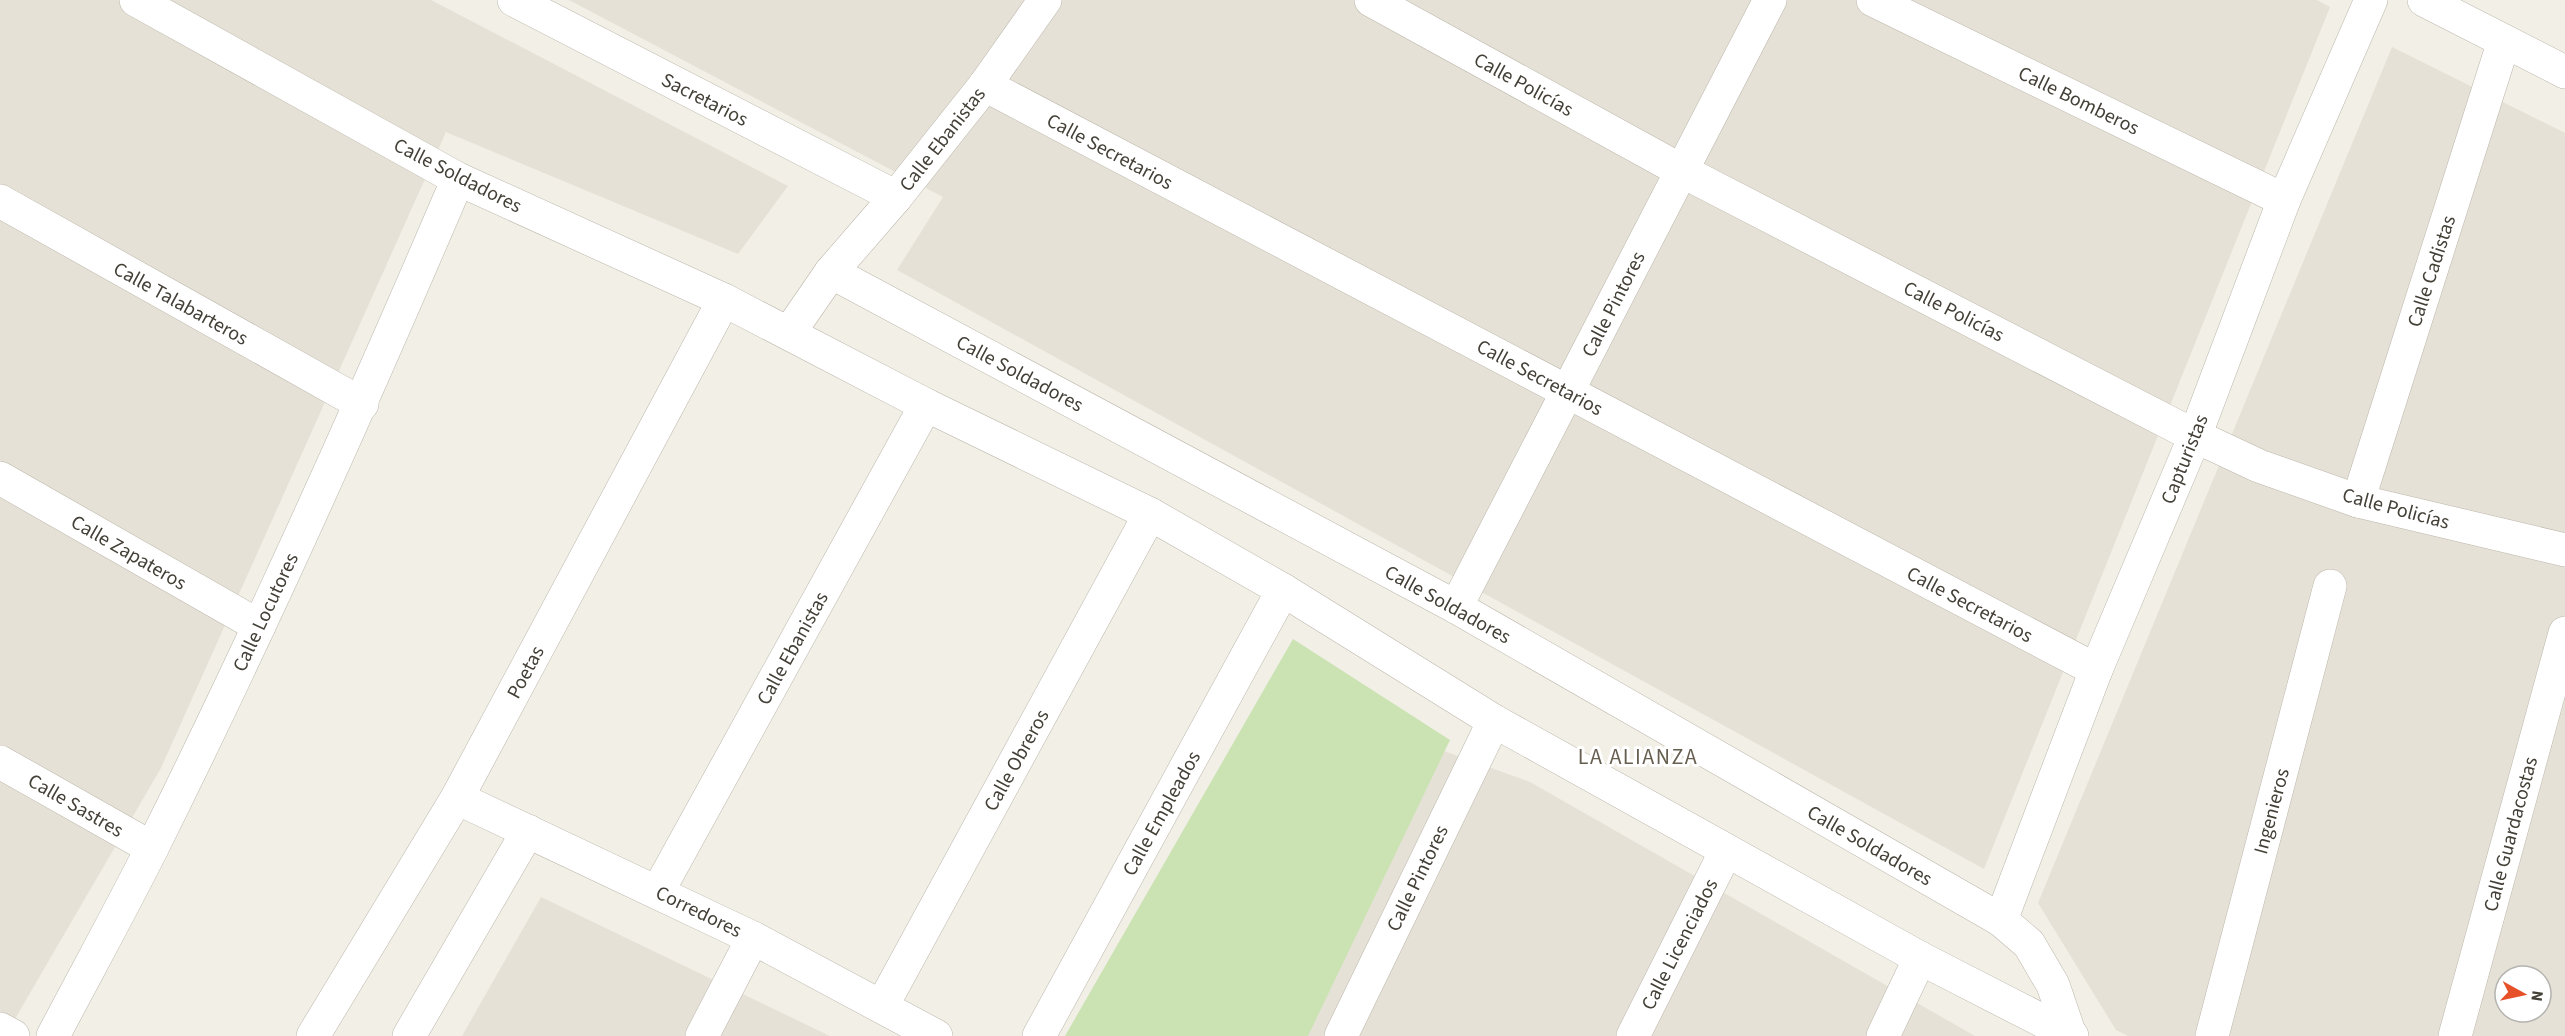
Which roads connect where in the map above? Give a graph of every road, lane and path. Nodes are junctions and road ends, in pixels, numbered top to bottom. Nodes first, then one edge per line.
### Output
1 (136, 0) edge
2 (514, 0) edge
3 (1045, 0) edge
4 (1371, 0) edge
5 (1770, 0) edge
6 (1873, 0) edge
7 (2371, 0) edge
8 (2424, 0) edge
9 (2504, 41) junction
10 (2565, 72) edge
11 (985, 85) junction
12 (1682, 171) junction
13 (458, 179) junction
14 (896, 197) junction
15 (2284, 200) junction
16 (0, 201) edge
17 (831, 272) junction
18 (724, 300) junction
19 (789, 333) junction
20 (1568, 392) junction
21 (362, 404) junction
22 (926, 405) junction
23 (2195, 436) junction
24 (0, 478) edge
25 (2358, 501) junction
26 (1150, 514) junction
27 (2565, 550) edge
28 (2330, 586) dead end
29 (1283, 590) junction
30 (1456, 607) junction
31 (259, 626) junction
32 (2565, 633) edge
33 (2096, 670) junction
34 (1494, 721) junction
35 (0, 762) edge
36 (457, 798) junction
37 (528, 831) junction
38 (152, 848) junction
39 (1726, 851) junction
40 (658, 891) junction
41 (2001, 920) junction
42 (753, 938) junction
43 (1920, 958) junction
44 (882, 1006) junction
45 (0, 1029) edge
46 (13, 1036) edge
47 (53, 1036) edge
48 (313, 1036) edge
49 (409, 1036) edge
50 (702, 1036) edge
51 (936, 1036) edge
52 (1039, 1036) edge
53 (1341, 1036) edge
54 (1633, 1036) edge
55 (1882, 1036) edge
56 (2071, 1036) edge
57 (2212, 1036) edge
58 (2455, 1036) edge

1 - 13 street, Calle Soldadores
2 - 14 street, Sacretarios
3 - 11 street, Calle Ebanistas
4 - 12 street, Calle Policías
5 - 12 street, Calle Pintores
6 - 15 street, Calle Bomberos
7 - 15 street, Capturistas
8 - 9 street
9 - 10 street
9 - 25 street, Calle Cadistas
11 - 14 street, Calle Ebanistas
11 - 20 street, Calle Secretarios
12 - 20 street, Calle Pintores
12 - 23 street, Calle Policías
13 - 18 street, Calle Soldadores
13 - 21 street, Calle Locutores
14 - 17 street, Calle Ebanistas
15 - 23 street, Capturistas
16 - 21 street, Calle Talabarteros
17 - 19 street
17 - 30 street, Calle Soldadores
18 - 19 street, Calle Soldadores
18 - 36 street, Poetas
19 - 22 street, Calle Soldadores
20 - 30 street, Calle Pintores
20 - 33 street, Calle Secretarios
21 - 31 street, Calle Locutores
22 - 26 street, Calle Soldadores
22 - 40 street, Calle Ebanistas
23 - 25 street, Calle Policías
23 - 33 street, Capturistas
24 - 31 street, Calle Zapateros
25 - 27 street, Calle Policías
26 - 29 street, Calle Soldadores
26 - 44 street, Calle Obreros
28 - 57 street, Ingenieros
29 - 34 street, Calle Soldadores
29 - 52 street, Calle Empleados
30 - 41 street, Calle Soldadores
31 - 38 street, Calle Locutores
32 - 58 street, Calle Guardacostas
33 - 41 street, Capturistas
34 - 39 street, Calle Soldadores
34 - 53 street, Calle Pintores
35 - 38 street, Calle Sastres
36 - 37 street, Corredores
36 - 48 street, Poetas
37 - 40 street, Corredores
37 - 49 street
38 - 47 street, Calle Locutores
39 - 43 street, Calle Soldadores
39 - 54 street, Calle Licenciados
40 - 42 street, Corredores
41 - 56 street, Calle Soldadores
42 - 44 street, Corredores
42 - 50 street
43 - 55 street
43 - 56 street, Calle Soldadores
44 - 51 street, Corredores
45 - 46 street

